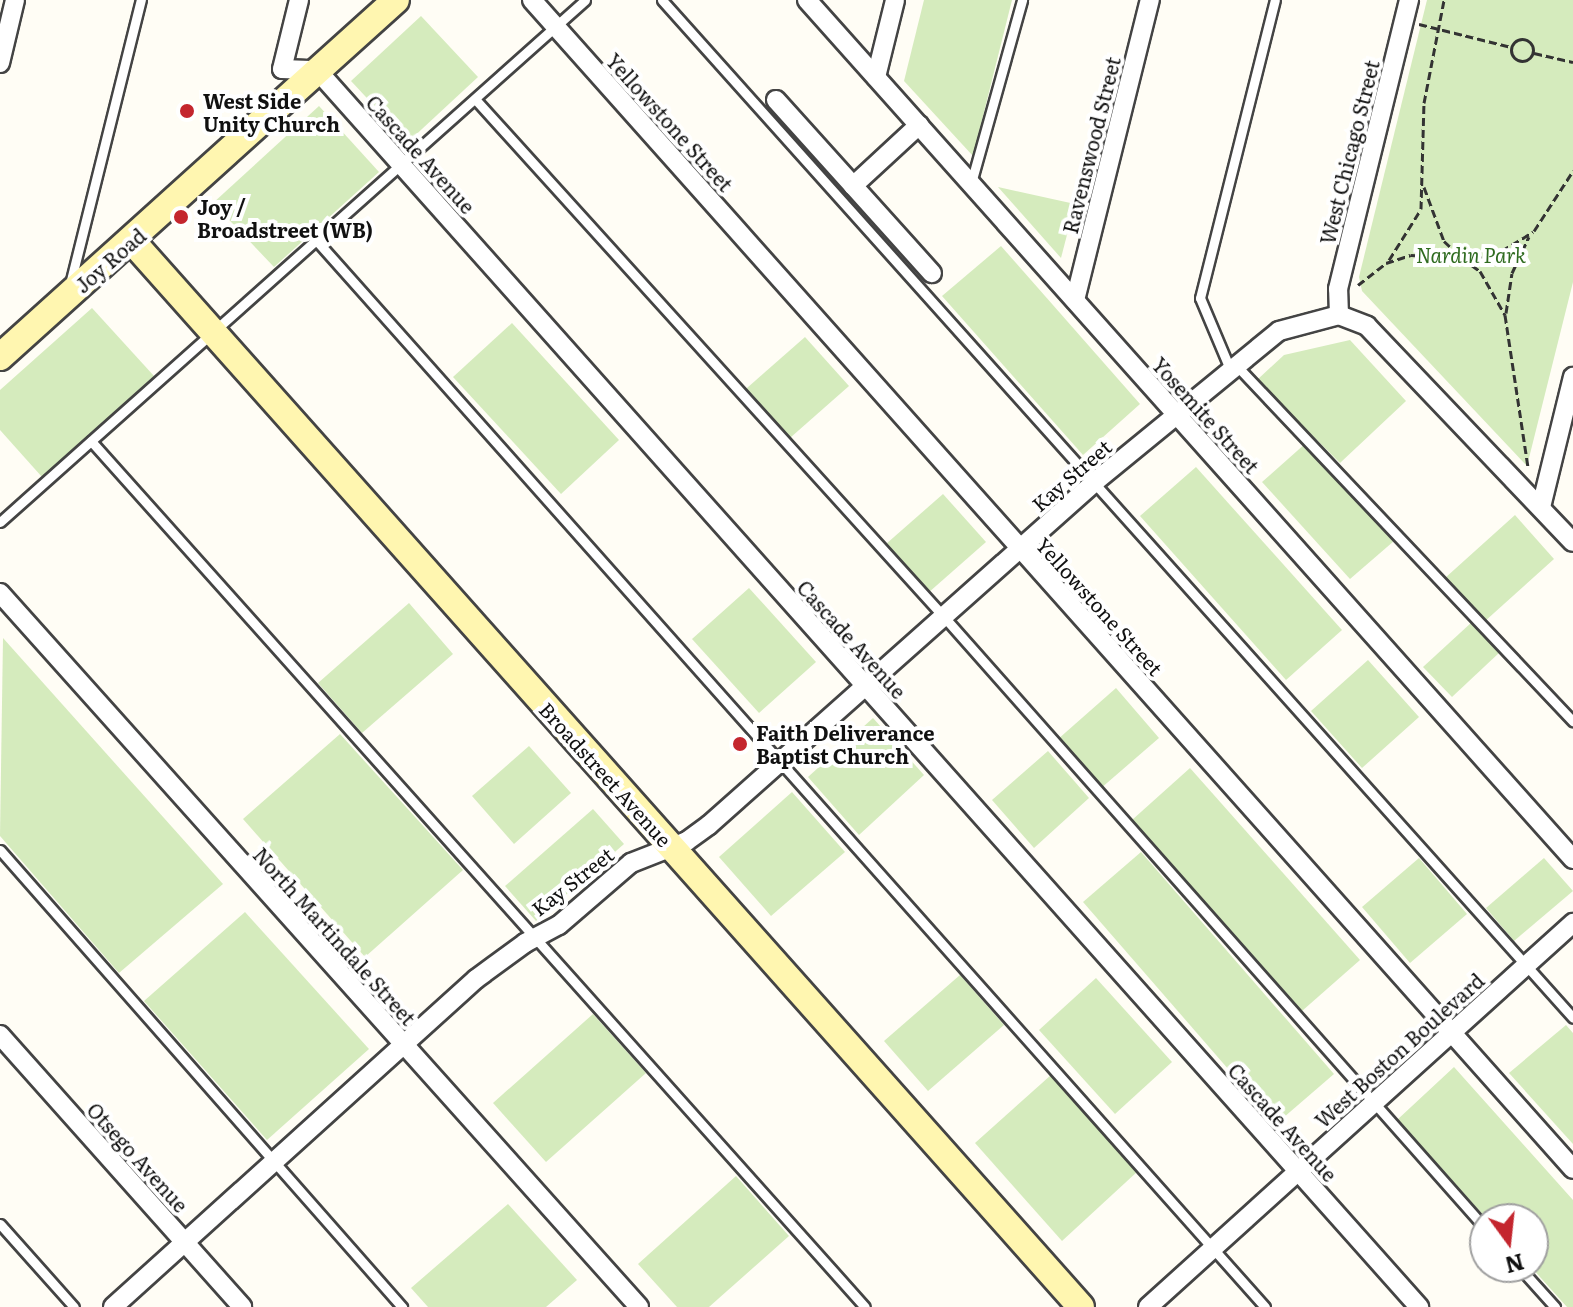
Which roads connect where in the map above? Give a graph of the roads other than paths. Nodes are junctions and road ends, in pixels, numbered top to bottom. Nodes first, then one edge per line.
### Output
1 (15, 0) edge
2 (141, 0) edge
3 (299, 0) edge
4 (396, 0) edge
5 (532, 0) edge
6 (585, 0) edge
7 (662, 0) edge
8 (807, 0) edge
9 (895, 0) edge
10 (1022, 0) edge
11 (1150, 0) edge
12 (1275, 0) edge
13 (1409, 0) edge
14 (556, 27) junction
15 (0, 63) edge
16 (317, 70) junction
17 (876, 77) junction
18 (475, 99) junction
19 (776, 100) dead end
20 (919, 125) junction
21 (401, 164) junction
22 (971, 183) junction
23 (853, 186) junction
24 (316, 240) junction
25 (132, 241) junction
26 (932, 273) dead end
27 (67, 298) junction
28 (1075, 300) junction
29 (1339, 315) junction
30 (213, 332) junction
31 (0, 357) edge
32 (1233, 366) junction
33 (1573, 377) edge
34 (1177, 413) junction
35 (91, 441) junction
36 (1097, 480) junction
37 (1541, 507) junction
38 (0, 522) edge
39 (1573, 542) edge
40 (1020, 549) junction
41 (0, 593) edge
42 (945, 618) junction
43 (866, 688) junction
44 (1573, 722) edge
45 (780, 763) junction
46 (671, 847) junction
47 (0, 850) edge
48 (1573, 859) edge
49 (1573, 923) edge
50 (535, 937) junction
51 (1526, 965) junction
52 (1573, 1018) edge
53 (1452, 1033) junction
54 (0, 1035) edge
55 (403, 1045) junction
56 (1373, 1103) junction
57 (273, 1163) junction
58 (1573, 1169) edge
59 (1298, 1171) junction
60 (1469, 1210) edge
61 (0, 1224) edge
62 (185, 1243) junction
63 (1213, 1249) junction
64 (1533, 1283) edge
65 (74, 1307) edge
66 (113, 1307) edge
67 (242, 1307) edge
68 (402, 1307) edge
69 (639, 1307) edge
70 (865, 1307) edge
71 (1081, 1307) edge
72 (1148, 1307) edge
73 (1265, 1307) edge
74 (1419, 1307) edge
75 (1555, 1307) edge

1 - 15 street
2 - 27 lane
3 - 16 street
4 - 16 street, Joy Road
5 - 14 street, Yellowstone Street
6 - 14 lane
7 - 36 lane
8 - 17 street, Yosemite Street
9 - 17 street
10 - 22 lane
11 - 28 street, Ravenswood Street
12 - 32 lane
13 - 29 street, West Chicago Street
14 - 18 lane
14 - 40 street, Yellowstone Street
16 - 21 street, Cascade Avenue
16 - 25 street, Joy Road
17 - 20 street, Yosemite Street
18 - 21 lane
18 - 42 lane
19 - 23 street
20 - 22 street, Yosemite Street
20 - 23 street
21 - 24 lane
21 - 43 street, Cascade Avenue
22 - 28 street, Yosemite Street
23 - 26 street
24 - 30 lane
24 - 45 lane
25 - 27 street, Joy Road
25 - 30 street, Broadstreet Avenue
27 - 31 street, Joy Road
28 - 34 street, Yosemite Street
29 - 32 street, Kay Street
29 - 37 street
30 - 35 lane
30 - 46 street, Broadstreet Avenue
32 - 34 street, Kay Street
32 - 44 lane
33 - 37 street
34 - 36 street, Kay Street
34 - 48 street, Yosemite Street
35 - 38 lane
35 - 50 lane
36 - 40 street, Kay Street
36 - 51 lane
37 - 39 street
40 - 42 street, Kay Street
40 - 53 street, Yellowstone Street
41 - 55 street, North Martindale Street
42 - 43 street, Kay Street
42 - 56 lane
43 - 45 street, Kay Street
43 - 59 street, Cascade Avenue
45 - 46 street, Kay Street
45 - 63 lane
46 - 50 street, Kay Street
46 - 71 street, Broadstreet Avenue
47 - 57 lane
49 - 51 street, West Boston Boulevard
50 - 55 street, Kay Street
50 - 70 lane
51 - 52 lane
51 - 53 street, West Boston Boulevard
53 - 56 street, West Boston Boulevard
53 - 58 street, Yellowstone Street
54 - 62 street, Otsego Avenue
55 - 57 street, Kay Street
55 - 69 street, North Martindale Street
56 - 59 street, West Boston Boulevard
56 - 60 lane
57 - 62 street, Kay Street
57 - 68 lane
59 - 63 street, West Boston Boulevard
59 - 74 street, Cascade Avenue
61 - 65 lane
62 - 66 street, Kay Street
62 - 67 street, Otsego Avenue
63 - 72 street, West Boston Boulevard
63 - 73 lane
64 - 75 lane

